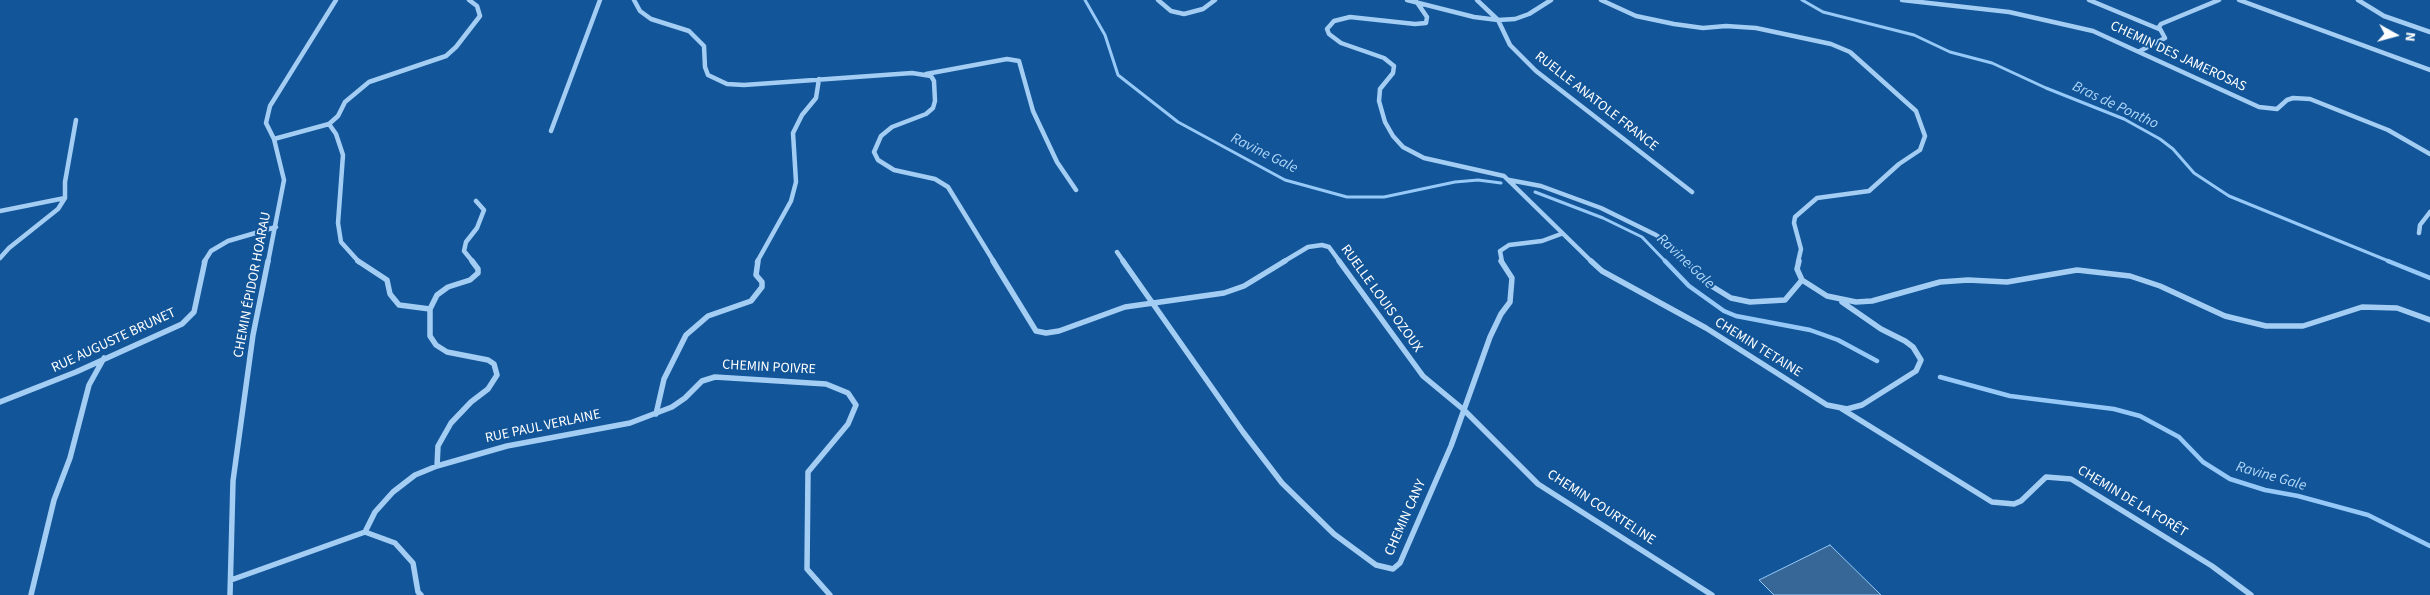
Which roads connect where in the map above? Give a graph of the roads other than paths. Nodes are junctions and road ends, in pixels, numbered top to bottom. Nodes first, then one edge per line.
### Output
1 (336, 0) edge
2 (469, 0) edge
3 (600, 0) edge
4 (634, 0) edge
5 (1158, 0) edge
6 (1215, 0) edge
7 (1407, 0) edge
8 (1477, 0) edge
9 (1552, 0) edge
10 (1601, 0) edge
11 (1902, 0) edge
12 (2089, 0) edge
13 (2219, 0) edge
14 (2239, 0) edge
15 (2358, 0) edge
16 (1416, 2) junction
17 (1498, 20) junction
18 (2160, 29) junction
19 (2430, 32) edge
20 (2140, 51) junction
21 (2430, 70) edge
22 (926, 74) junction
23 (819, 79) junction
24 (76, 120) dead end
25 (329, 124) junction
26 (551, 131) dead end
27 (274, 139) junction
28 (2430, 154) edge
29 (1509, 180) junction
30 (1076, 190) dead end
31 (1692, 192) dead end
32 (65, 198) junction
33 (476, 201) dead end
34 (0, 211) edge
35 (2430, 212) edge
36 (276, 227) junction
37 (2419, 233) dead end
38 (1561, 234) junction
39 (1117, 252) dead end
40 (0, 258) edge
41 (1802, 280) junction
42 (1840, 300) junction
43 (1155, 305) junction
44 (430, 309) junction
45 (2430, 320) edge
46 (104, 357) junction
47 (0, 402) edge
48 (1842, 409) junction
49 (1464, 410) junction
50 (656, 414) junction
51 (437, 466) junction
52 (364, 532) junction
53 (231, 580) junction
54 (31, 595) edge
55 (230, 595) edge
56 (421, 595) edge
57 (830, 595) edge
58 (1712, 595) edge
59 (2251, 595) edge

1 - 27 street, CHEMIN ÉPIDOR HOARAU
2 - 25 street
3 - 26 street
4 - 23 street
5 - 6 street
7 - 16 street
8 - 17 street
9 - 17 street
10 - 41 street
11 - 20 street, CHEMIN DES JAMEROSAS
12 - 18 street
13 - 18 street
14 - 21 street
15 - 19 street
16 - 17 street
16 - 29 street, CHEMIN TETAINE
17 - 31 street, RUELLE ANATOLE FRANCE
18 - 20 street
20 - 28 street, CHEMIN DES JAMEROSAS
22 - 23 street
22 - 30 street
22 - 43 street
23 - 50 street
24 - 32 street
25 - 27 street
25 - 44 street
27 - 36 street, CHEMIN ÉPIDOR HOARAU
29 - 38 street, CHEMIN TETAINE
29 - 41 street, CHEMIN TETAINE
32 - 34 street
32 - 40 street
33 - 44 street
35 - 37 street
36 - 46 street, RUE AUGUSTE BRUNET
36 - 53 street, CHEMIN ÉPIDOR HOARAU
38 - 48 street, CHEMIN TETAINE
38 - 49 street, CHEMIN CANY
39 - 43 street, CHEMIN CANY
41 - 42 street
42 - 45 street
42 - 48 street
43 - 49 street, RUELLE LOUIS OZOUX
43 - 49 street, CHEMIN CANY
44 - 51 street
46 - 47 street, RUE AUGUSTE BRUNET
46 - 54 street
48 - 59 street, CHEMIN DE LA FORÊT
49 - 58 street, CHEMIN COURTELINE
50 - 51 street, RUE PAUL VERLAINE
50 - 57 street, CHEMIN POIVRE
51 - 52 street, RUE PAUL VERLAINE
52 - 53 street
52 - 56 street
53 - 55 street, CHEMIN ÉPIDOR HOARAU

